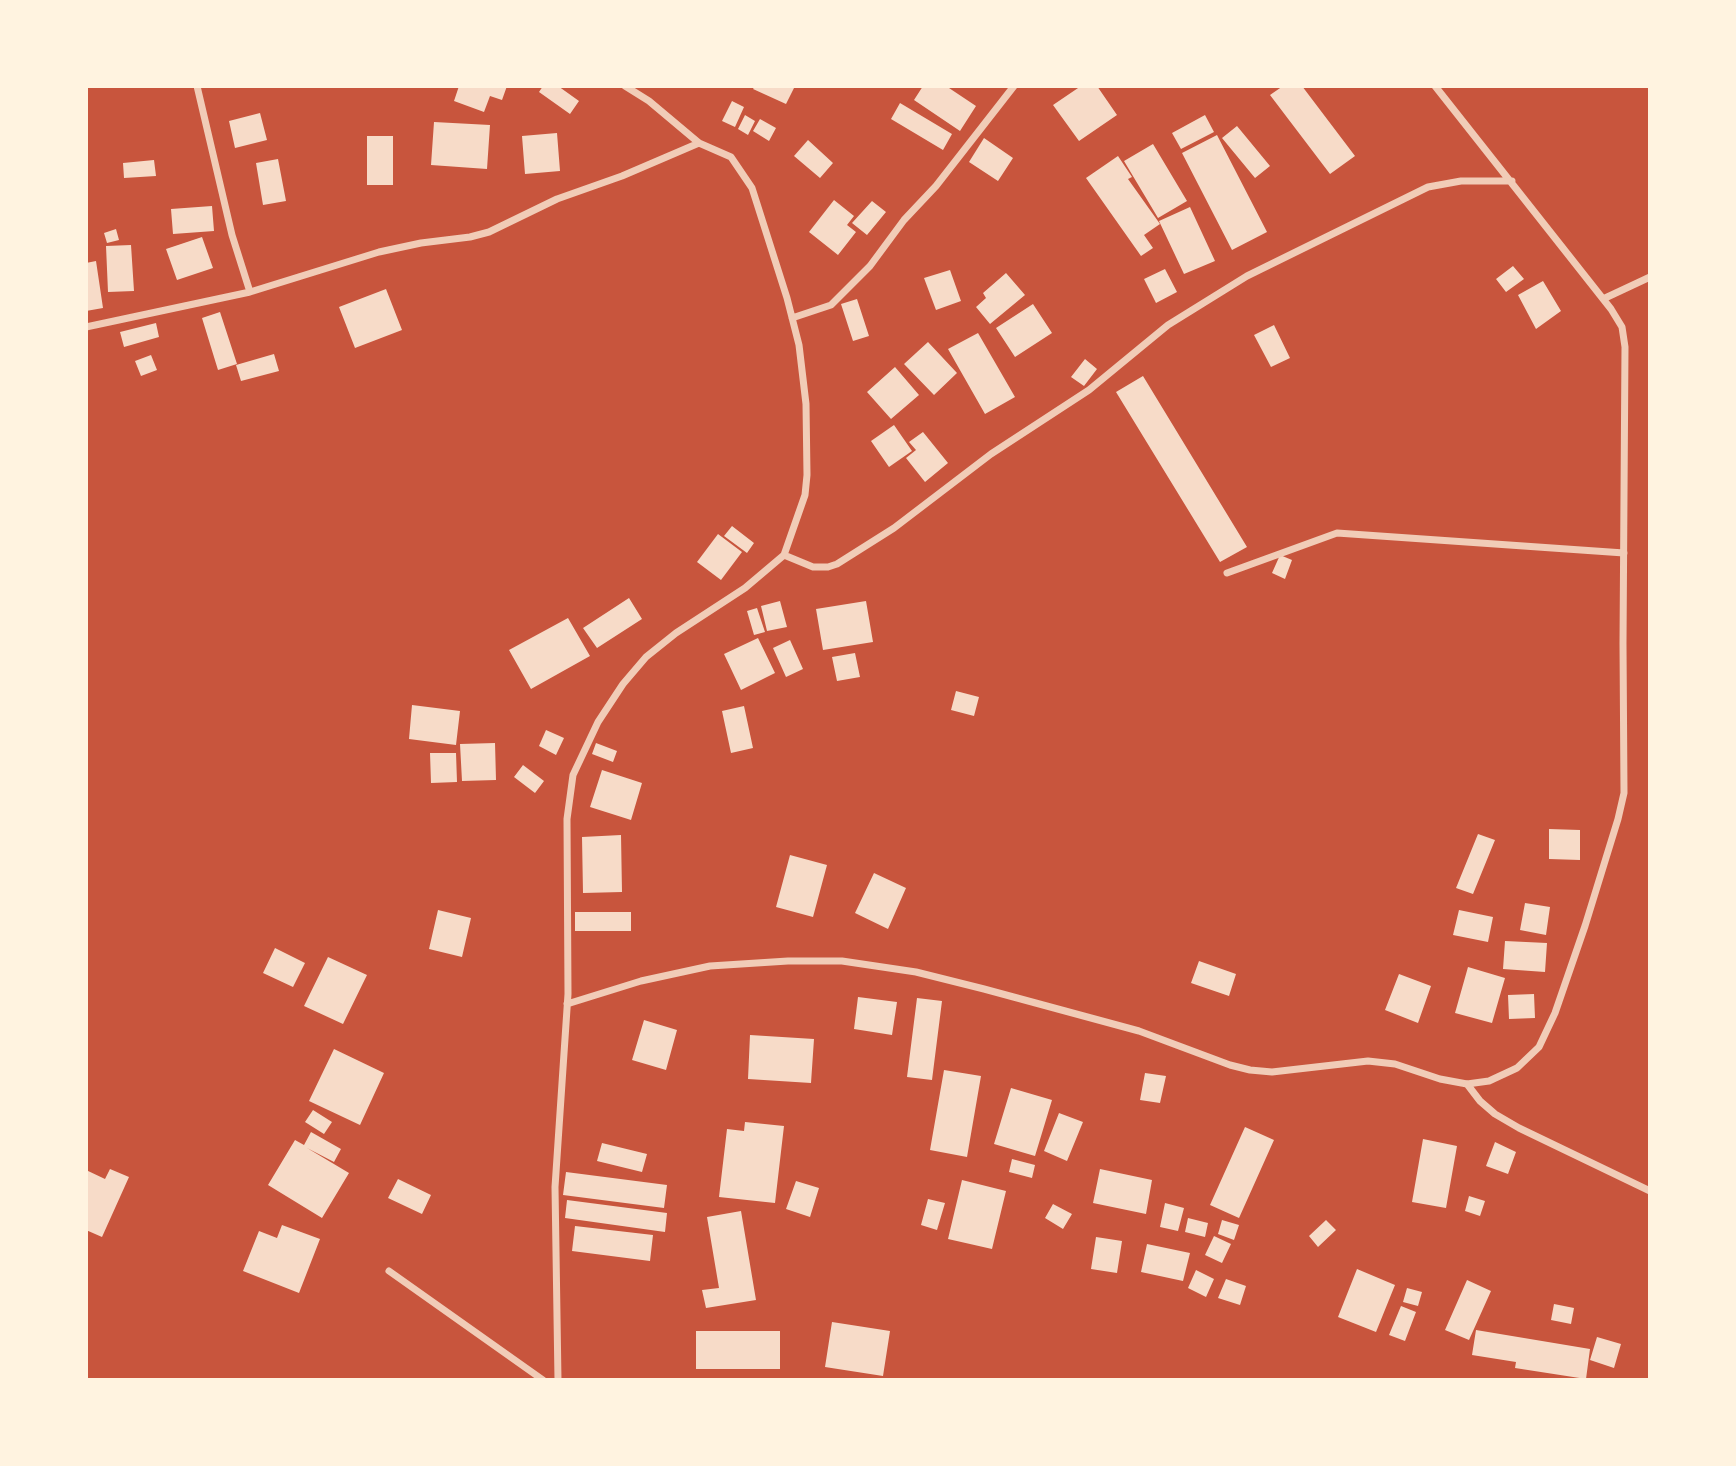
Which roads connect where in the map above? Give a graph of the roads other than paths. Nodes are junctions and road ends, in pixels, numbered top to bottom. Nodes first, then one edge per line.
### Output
1 (197, 86) edge
2 (625, 86) edge
3 (1013, 86) edge
4 (1435, 86) edge
5 (699, 143) junction
6 (1512, 181) junction
7 (1650, 276) edge
8 (250, 292) junction
9 (1603, 299) junction
10 (792, 318) junction
11 (86, 327) edge
12 (1624, 553) junction
13 (784, 555) junction
14 (1227, 573) dead end
15 (567, 1004) junction
16 (1467, 1084) junction
17 (1650, 1191) edge
18 (389, 1271) dead end
19 (543, 1380) edge
20 (558, 1380) edge

1 - 8 street
2 - 5 street
3 - 10 street
4 - 6 street
5 - 8 street
5 - 10 street
6 - 9 street
6 - 13 street
7 - 9 street
8 - 11 street
9 - 12 street
10 - 13 street
12 - 14 street
12 - 16 street
13 - 15 street
15 - 16 street
15 - 20 street
16 - 17 street
18 - 19 street

